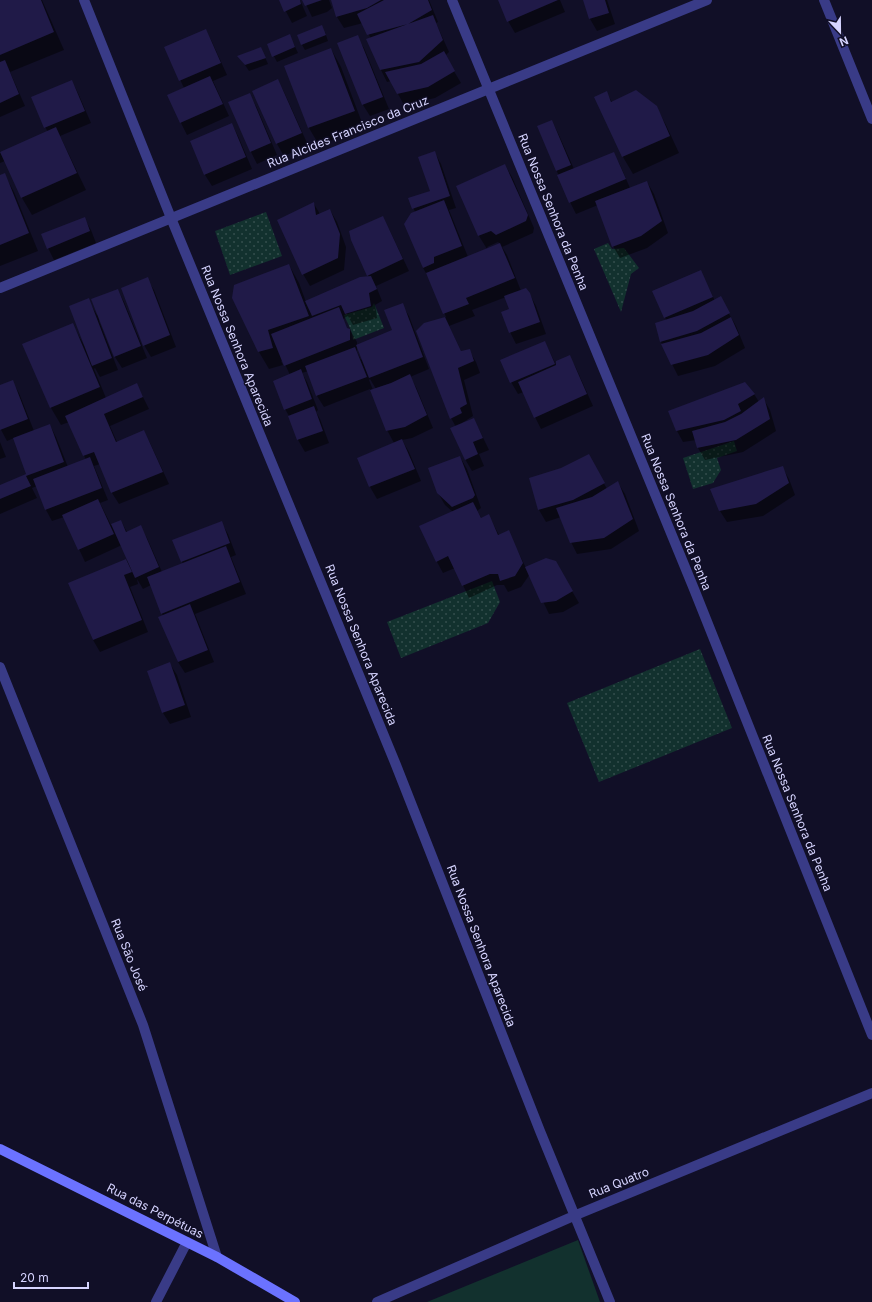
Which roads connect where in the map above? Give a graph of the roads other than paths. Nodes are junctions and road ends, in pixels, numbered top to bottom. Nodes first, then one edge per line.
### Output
1 (84, 0) edge
2 (452, 0) edge
3 (707, 0) edge
4 (824, 0) edge
5 (488, 89) junction
6 (872, 119) edge
7 (171, 218) junction
8 (0, 288) edge
9 (0, 667) edge
10 (872, 1035) edge
11 (872, 1093) edge
12 (0, 1149) edge
13 (576, 1215) junction
14 (187, 1242) junction
15 (217, 1257) junction
16 (156, 1302) edge
17 (295, 1302) edge
18 (377, 1302) edge
19 (610, 1302) edge

1 - 7 street, Rua Nossa Senhora Aparecida
2 - 5 street, Rua Nossa Senhora da Penha
3 - 5 street, Rua Alcides Francisco da Cruz
4 - 6 street
5 - 7 street, Rua Alcides Francisco da Cruz
5 - 10 street, Rua Nossa Senhora da Penha
7 - 8 street, Rua Alcides Francisco da Cruz
7 - 13 street, Rua Nossa Senhora Aparecida
9 - 15 street, Rua São José
11 - 13 street, Rua Quatro
12 - 14 street, Rua das Perpétuas
13 - 18 street, Rua Quatro
13 - 19 street, Rua Nossa Senhora Aparecida
14 - 15 street, Rua das Perpétuas
14 - 16 street
15 - 17 street, Rua das Perpétuas

